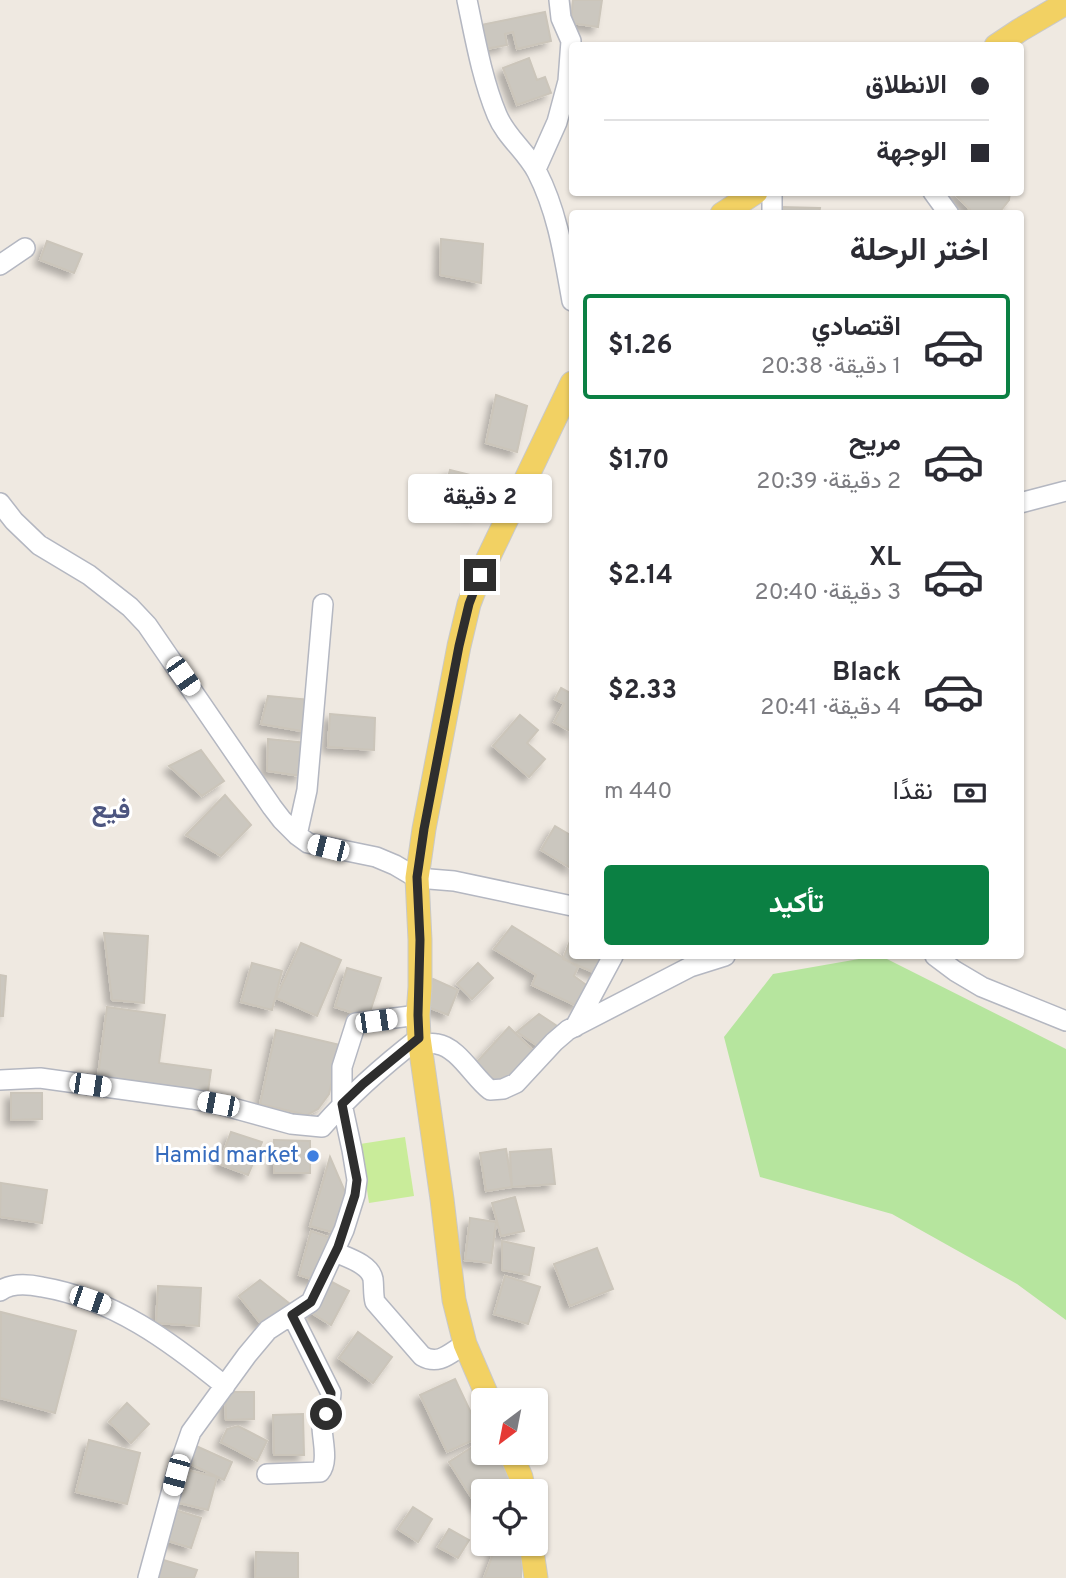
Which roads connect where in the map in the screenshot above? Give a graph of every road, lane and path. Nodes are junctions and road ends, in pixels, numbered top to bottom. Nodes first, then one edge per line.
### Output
1 (467, 0) edge
2 (559, 0) edge
3 (1066, 3) edge
4 (571, 42) edge
5 (1002, 42) edge
6 (569, 68) edge
7 (536, 169) junction
8 (750, 196) edge
9 (728, 210) edge
10 (25, 248) dead end
11 (0, 265) edge
12 (569, 284) edge
13 (569, 389) edge
14 (1066, 491) edge
15 (1024, 502) edge
16 (0, 503) edge
17 (7, 523) edge
18 (323, 604) dead end
19 (297, 835) junction
20 (417, 877) junction
21 (569, 905) edge
22 (611, 959) edge
23 (715, 959) edge
24 (939, 959) edge
25 (418, 1015) junction
26 (1066, 1021) edge
27 (575, 1027) junction
28 (419, 1042) junction
29 (0, 1080) edge
30 (342, 1104) junction
31 (335, 1252) junction
32 (0, 1291) edge
33 (292, 1315) junction
34 (465, 1344) junction
35 (225, 1386) junction
36 (484, 1388) edge
37 (267, 1474) dead end
38 (533, 1556) edge
39 (148, 1578) edge
40 (536, 1578) edge

1 - 7 street
2 - 4 street
3 - 5 main road
6 - 7 street
7 - 12 street
8 - 9 main road
10 - 11 street
13 - 20 main road
14 - 15 street
16 - 17 street
17 - 19 street
18 - 19 street
19 - 20 street
20 - 21 street
20 - 25 main road
22 - 27 street
23 - 27 street
24 - 26 street
25 - 28 main road
25 - 30 street
27 - 28 street
28 - 30 street
28 - 34 main road
29 - 30 street
30 - 31 street
31 - 33 street
31 - 34 street
32 - 35 street
33 - 35 street
33 - 37 street
34 - 36 main road
35 - 39 street
38 - 40 main road

